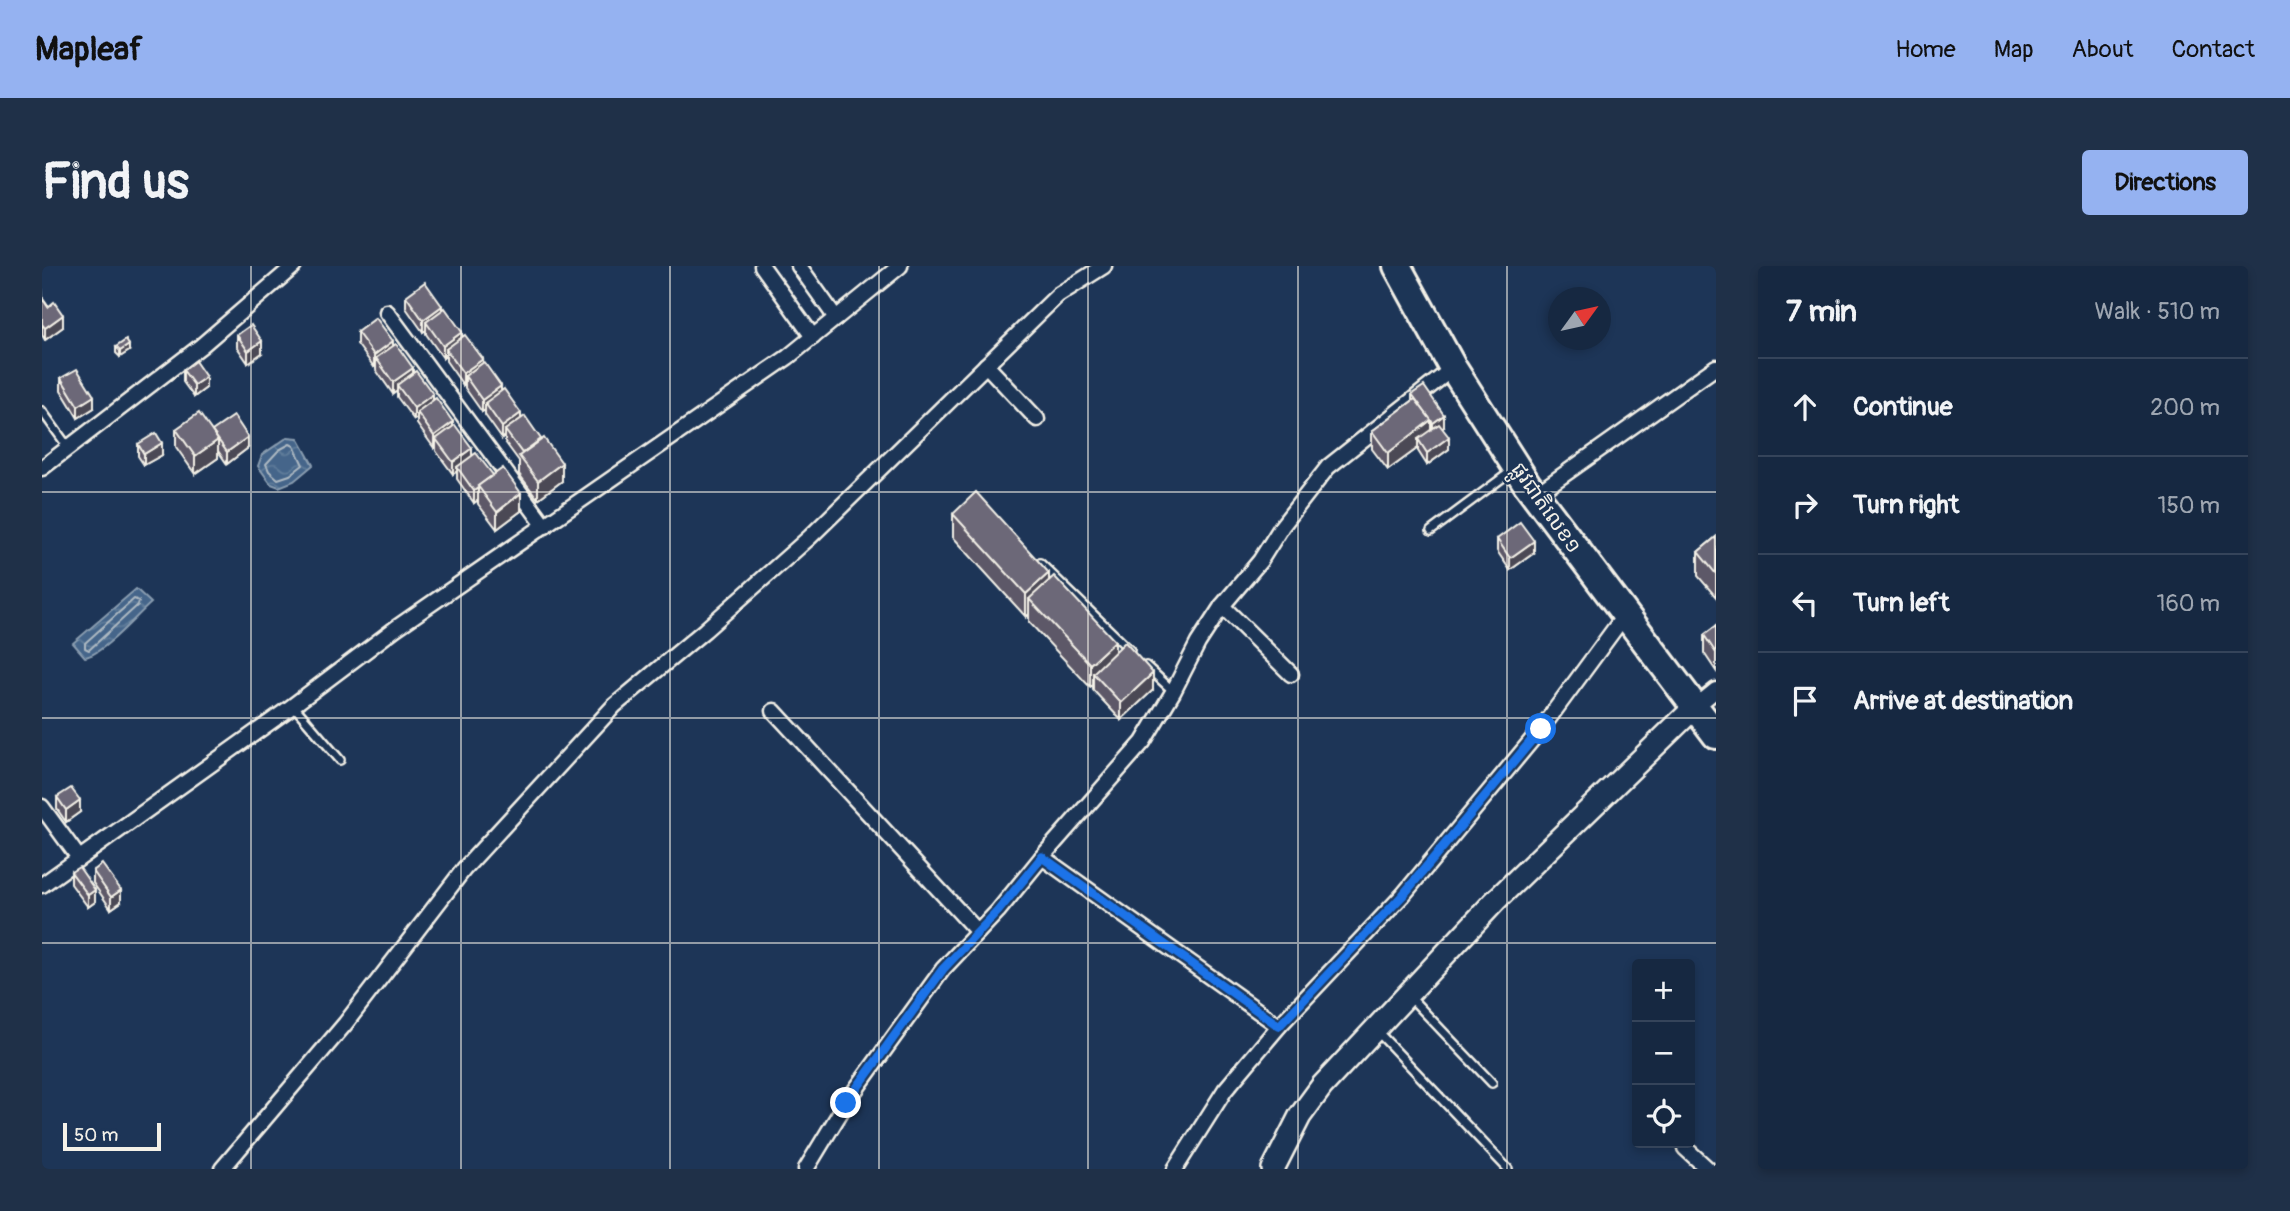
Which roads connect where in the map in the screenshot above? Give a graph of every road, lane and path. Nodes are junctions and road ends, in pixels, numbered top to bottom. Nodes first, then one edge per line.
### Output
1 (294, 266) edge
2 (762, 266) edge
3 (799, 266) edge
4 (1104, 266) edge
5 (1397, 266) edge
6 (892, 268) edge
7 (387, 312) dead end
8 (836, 318) junction
9 (813, 337) junction
10 (986, 365) junction
11 (1716, 367) edge
12 (1452, 368) junction
13 (42, 411) edge
14 (1037, 419) dead end
15 (68, 447) junction
16 (42, 468) edge
17 (1517, 468) junction
18 (1535, 495) junction
19 (545, 526) junction
20 (1431, 531) dead end
21 (1029, 553) edge
22 (1222, 607) junction
23 (1624, 616) junction
24 (1292, 674) dead end
25 (1716, 690) edge
26 (1173, 692) junction
27 (293, 705) junction
28 (1695, 707) junction
29 (774, 710) dead end
30 (1716, 735) edge
31 (340, 760) dead end
32 (42, 807) edge
33 (1042, 857) junction
34 (79, 858) junction
35 (42, 885) edge
36 (978, 932) junction
37 (1409, 995) junction
38 (1279, 1026) junction
39 (1376, 1030) junction
40 (1492, 1083) dead end
41 (1685, 1148) dead end
42 (811, 1167) edge
43 (222, 1169) edge
44 (1175, 1169) edge
45 (1273, 1169) edge
46 (1508, 1169) edge
47 (1708, 1169) edge

1 - 15 street
2 - 9 street
3 - 8 street
4 - 10 street
5 - 12 highway, ផ្លូវជាតិលេខ១
6 - 8 street
7 - 19 street
8 - 9 street
9 - 19 street
10 - 14 street
10 - 43 street
11 - 18 street
12 - 17 highway, ផ្លូវជាតិលេខ១
12 - 22 street
13 - 15 lane
15 - 16 street
17 - 18 highway, ផ្លូវជាតិលេខ១
17 - 20 lane
18 - 23 highway, ផ្លូវជាតិលេខ១
19 - 27 street
21 - 26 lane
22 - 24 street
22 - 26 street
23 - 28 highway, ផ្លូវជាតិលេខ១
23 - 38 street
25 - 28 street
26 - 33 street
27 - 31 lane
27 - 34 street
28 - 30 highway, ផ្លូវជាតិលេខ១
28 - 37 street
29 - 36 street
32 - 34 street
33 - 36 street
33 - 38 street
34 - 35 street
36 - 42 street
37 - 39 street
37 - 40 lane
38 - 44 street
39 - 45 street
39 - 46 lane
41 - 47 street

